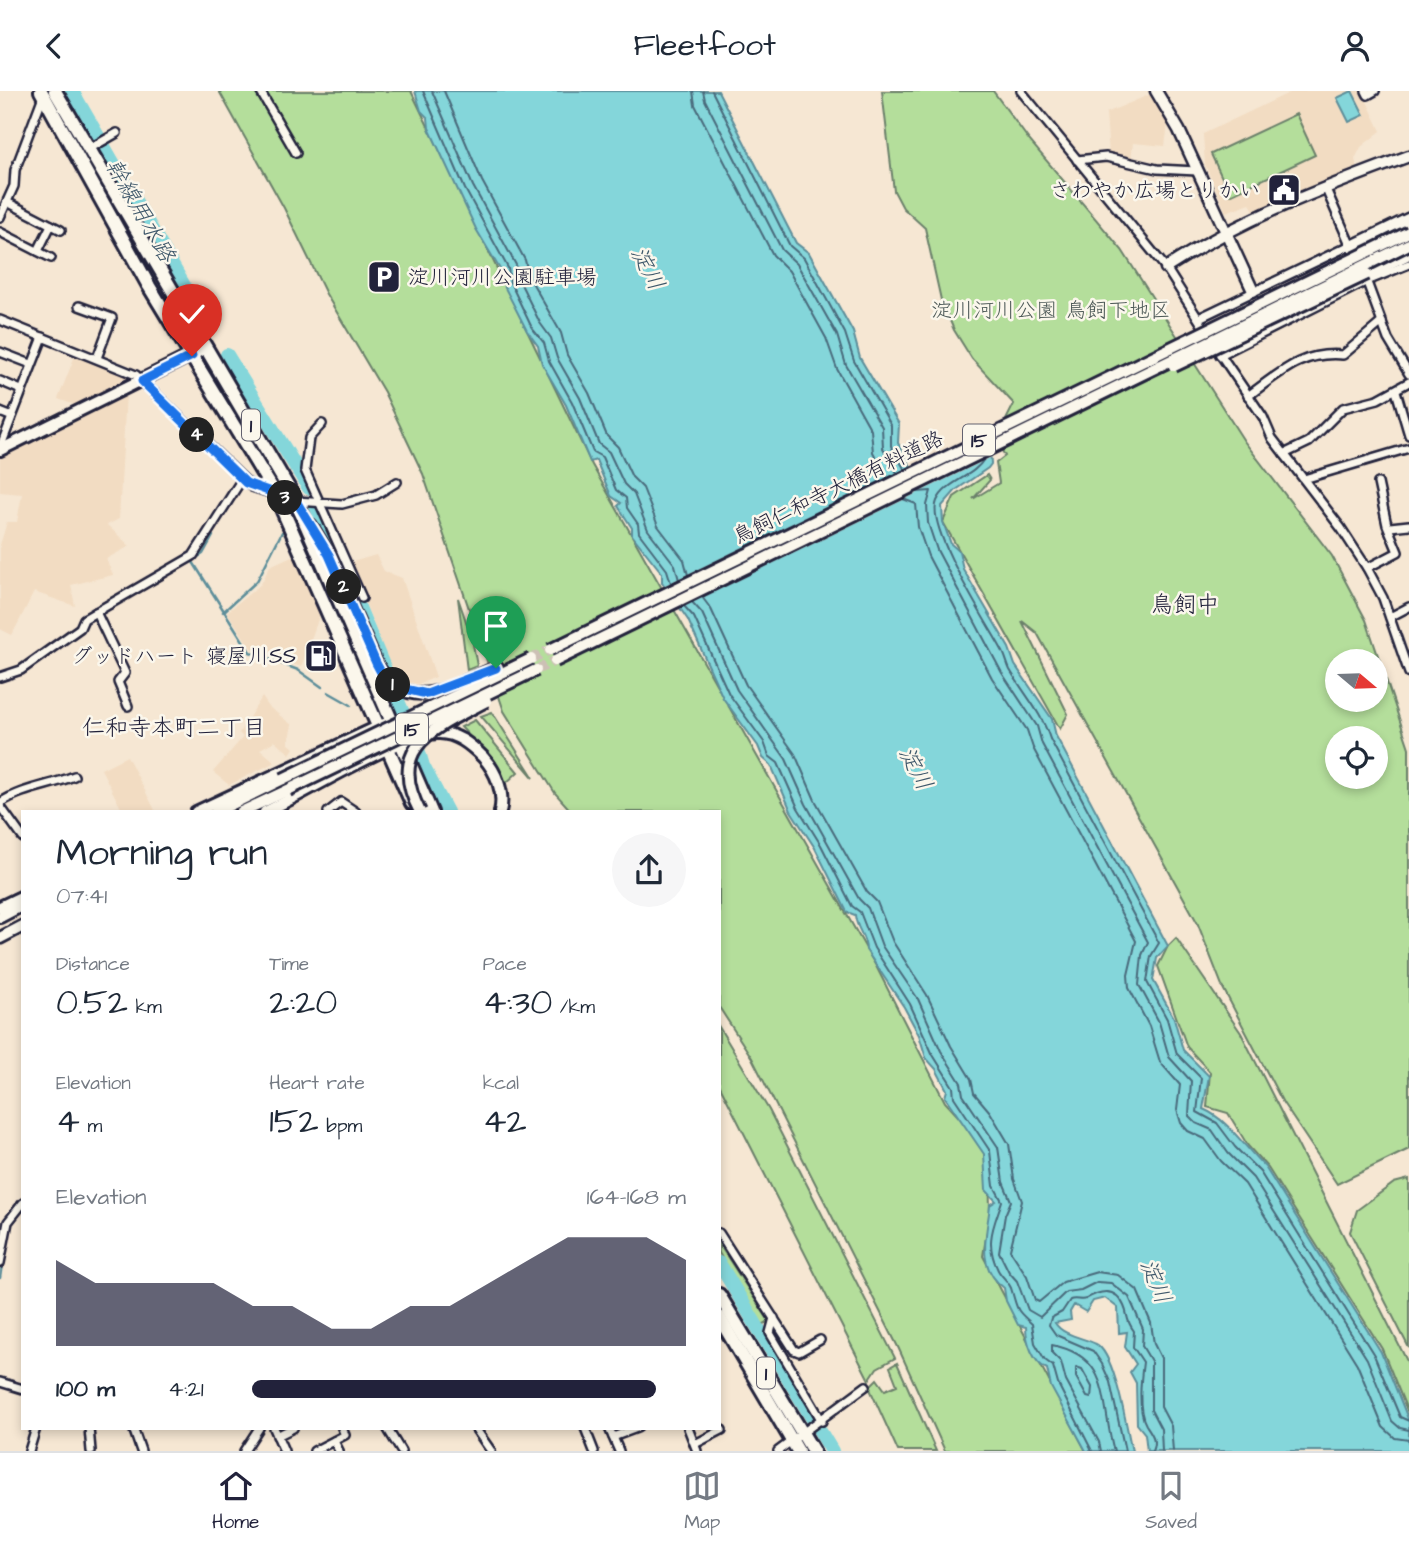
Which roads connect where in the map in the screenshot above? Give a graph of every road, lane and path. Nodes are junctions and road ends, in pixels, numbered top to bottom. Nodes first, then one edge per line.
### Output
1 (260, 91) edge
2 (1021, 91) edge
3 (1156, 91) edge
4 (1366, 91) edge
5 (1375, 91) edge
6 (47, 92) edge
7 (117, 132) dead end
8 (97, 144) junction
9 (296, 153) dead end
10 (1409, 156) edge
11 (1077, 160) junction
12 (1197, 171) junction
13 (1325, 187) junction
14 (7, 202) junction
15 (1409, 216) edge
16 (0, 217) edge
17 (1409, 224) edge
18 (51, 225) junction
19 (61, 230) dead end
20 (0, 232) edge
21 (1409, 232) edge
22 (1226, 233) junction
23 (1409, 244) edge
24 (1353, 246) junction
25 (38, 251) junction
26 (1409, 254) edge
27 (51, 258) dead end
28 (1409, 264) edge
29 (1166, 268) junction
30 (1367, 278) junction
31 (1253, 291) junction
32 (79, 306) dead end
33 (1199, 318) junction
34 (0, 320) edge
35 (1382, 322) junction
36 (1277, 328) junction
37 (43, 337) junction
38 (206, 348) junction
39 (0, 352) edge
40 (1220, 355) junction
41 (192, 356) junction
42 (97, 358) junction
43 (31, 364) junction
44 (1119, 372) junction
45 (1409, 374) edge
46 (0, 381) edge
47 (142, 381) junction
48 (1409, 382) edge
49 (1124, 383) junction
50 (21, 390) junction
51 (1396, 391) junction
52 (1248, 396) junction
53 (0, 412) edge
54 (10, 416) junction
55 (322, 424) dead end
56 (1409, 435) edge
57 (1409, 448) edge
58 (0, 449) edge
59 (1284, 454) junction
60 (242, 479) junction
61 (1304, 479) junction
62 (397, 482) dead end
63 (1378, 483) dead end
64 (276, 495) junction
65 (296, 501) junction
66 (322, 504) junction
67 (1409, 525) edge
68 (1390, 527) junction
69 (1367, 568) junction
70 (348, 583) junction
71 (362, 598) dead end
72 (1409, 607) edge
73 (96, 612) junction
74 (1390, 617) junction
75 (550, 650) tunnel mouth
76 (555, 661) tunnel mouth
77 (534, 665) tunnel mouth
78 (1409, 673) edge
79 (509, 676) junction
80 (0, 677) edge
81 (128, 706) dead end
82 (390, 721) junction
83 (377, 727) junction
84 (394, 748) junction
85 (75, 776) dead end
86 (286, 785) junction
87 (0, 804) edge
88 (200, 810) edge
89 (221, 810) edge
90 (245, 810) edge
91 (269, 810) edge
92 (330, 810) edge
93 (353, 810) edge
94 (417, 810) edge
95 (417, 810) edge
96 (430, 810) edge
97 (500, 810) edge
98 (21, 835) edge
99 (21, 897) edge
100 (21, 906) edge
101 (0, 907) edge
102 (0, 917) edge
103 (21, 920) edge
104 (21, 927) edge
105 (0, 930) edge
106 (0, 938) edge
107 (20, 1213) edge
108 (721, 1236) edge
109 (0, 1263) edge
110 (721, 1299) edge
111 (774, 1318) junction
112 (721, 1320) edge
113 (820, 1340) dead end
114 (0, 1382) edge
115 (866, 1386) dead end
116 (21, 1388) edge
117 (821, 1422) junction
118 (35, 1430) edge
119 (89, 1430) edge
120 (134, 1430) edge
121 (257, 1430) edge
122 (343, 1430) edge
123 (388, 1430) edge
124 (476, 1430) edge
125 (586, 1430) edge
126 (610, 1430) edge
127 (632, 1430) edge
128 (689, 1430) edge
129 (722, 1430) dead end
130 (275, 1432) edge
131 (613, 1437) junction
132 (801, 1439) edge
133 (334, 1441) junction
134 (696, 1447) edge
135 (29, 1451) edge
136 (91, 1451) edge
137 (141, 1451) edge
138 (244, 1451) edge
139 (284, 1451) edge
140 (314, 1451) edge
141 (339, 1451) edge
142 (401, 1451) edge
143 (491, 1451) edge
144 (594, 1451) edge
145 (619, 1451) edge
146 (778, 1451) edge
147 (813, 1451) edge

1 - 9 street
2 - 11 street
3 - 12 street
4 - 5 street
6 - 8 highway, 1
6 - 14 street
6 - 41 highway, 1
7 - 8 street
8 - 38 highway, 1
10 - 13 street
11 - 12 street
11 - 29 street
12 - 22 street
13 - 22 street
13 - 24 street
14 - 16 street
14 - 18 street
15 - 24 street
17 - 24 main road
18 - 19 street
18 - 25 street
20 - 25 street
21 - 44 main road, 鳥飼仁和寺大橋有料道路 / 15, bridge
22 - 29 street
22 - 31 street
23 - 49 main road, 鳥飼仁和寺大橋有料道路 / 15, bridge
24 - 30 street
24 - 31 street
24 - 44 main road
25 - 27 street
26 - 30 main road
28 - 30 street
29 - 33 street
30 - 35 street
30 - 36 street
30 - 49 main road, bridge
31 - 33 street
31 - 36 street
32 - 42 street
33 - 40 street
34 - 37 street
35 - 45 street
35 - 52 street
36 - 40 street
37 - 42 street
37 - 43 street
38 - 41 main road
38 - 65 highway, 1
39 - 43 street
40 - 52 street
41 - 47 main road
41 - 64 highway, 1
42 - 47 street
43 - 50 street
44 - 75 main road, 鳥飼仁和寺大橋有料道路 / 15, bridge
46 - 50 street
47 - 58 main road
47 - 60 street
48 - 51 street
49 - 76 main road, 鳥飼仁和寺大橋有料道路 / 15, bridge
50 - 54 street
51 - 56 street
51 - 59 street
52 - 59 street
53 - 54 street
54 - 58 street
55 - 66 street
57 - 61 street
59 - 61 street
60 - 64 street
60 - 73 street
61 - 69 street
62 - 66 street
63 - 68 street
64 - 65 street
64 - 83 highway, 1
65 - 66 street
65 - 70 main road
65 - 82 highway, 1
66 - 70 street
67 - 68 street
68 - 69 street
69 - 74 street
70 - 71 street
70 - 79 main road
72 - 74 street
73 - 80 street
73 - 81 street
74 - 78 street
77 - 79 main road, 15, bridge
79 - 86 main road, 15, bridge
79 - 94 main road, bridge
82 - 83 main road, 15
82 - 84 highway, 1
83 - 84 highway, 1
83 - 88 main road, 15
84 - 91 main road, 15
84 - 95 highway, 1
84 - 96 highway, 1
84 - 97 main road, 15
85 - 87 street
86 - 89 main road, 15
86 - 90 main road, 15
87 - 98 street
92 - 93 street
99 - 101 main road
100 - 102 main road
103 - 105 main road
104 - 106 main road
107 - 109 street
108 - 111 street
110 - 132 highway, 1
111 - 113 street
111 - 117 street
112 - 132 highway, 1
114 - 116 street
115 - 117 street
117 - 132 street
118 - 135 street
119 - 136 street
120 - 137 street
121 - 138 street
122 - 133 street
123 - 142 street
124 - 143 street
125 - 144 street
126 - 131 street
127 - 131 street
128 - 134 street
129 - 134 street
130 - 139 street
131 - 145 street
132 - 146 street
132 - 147 highway, 1
133 - 140 street
133 - 141 street

